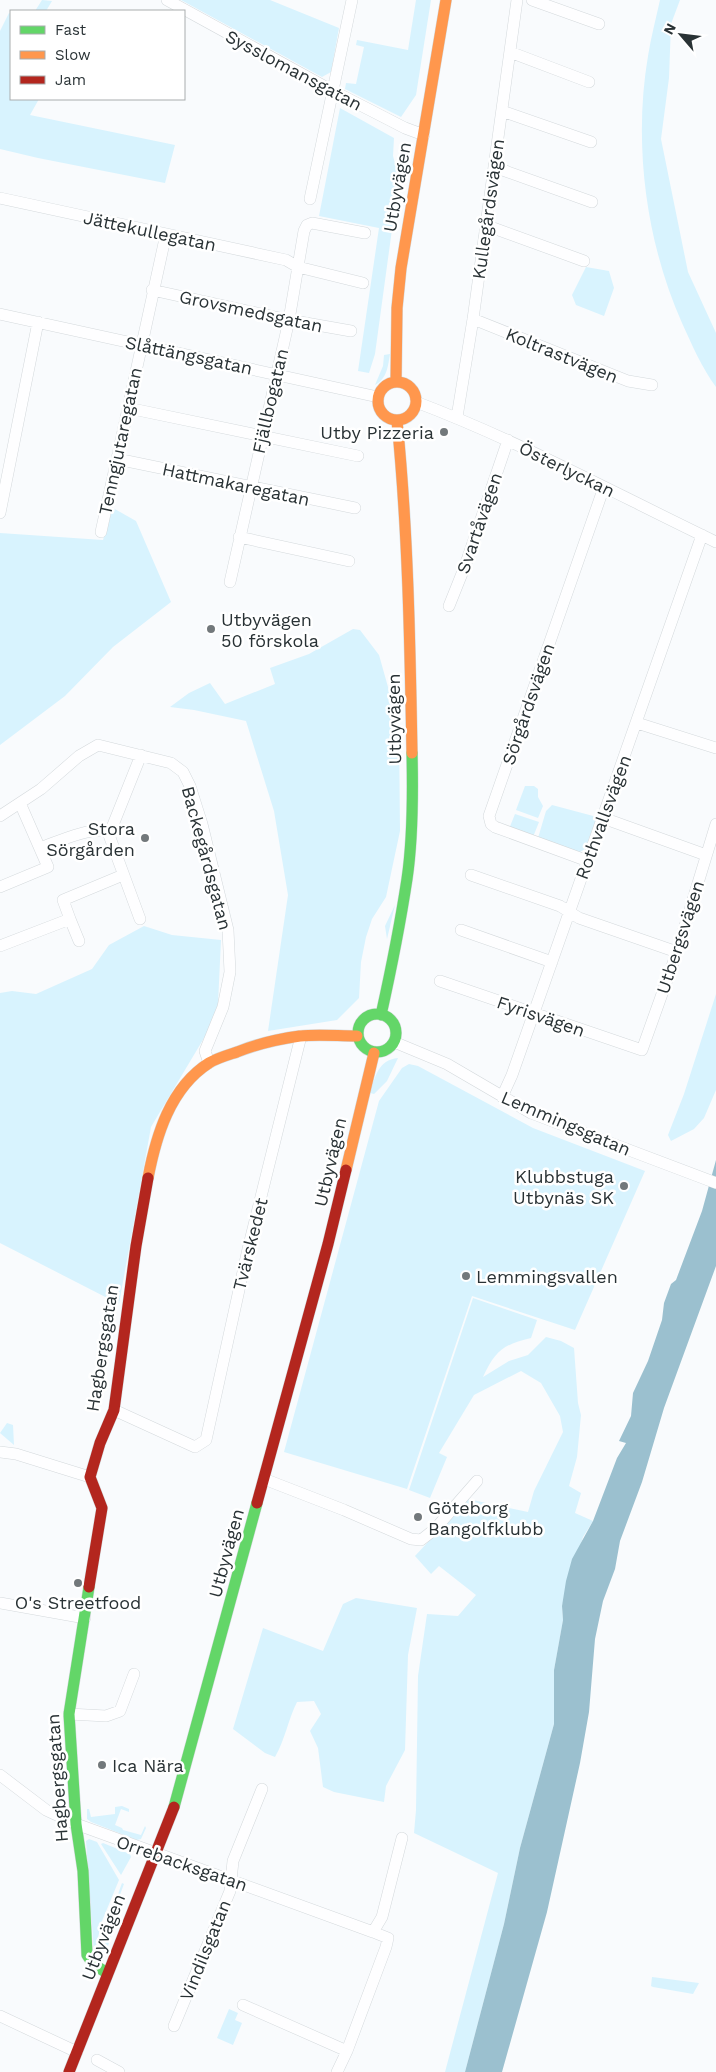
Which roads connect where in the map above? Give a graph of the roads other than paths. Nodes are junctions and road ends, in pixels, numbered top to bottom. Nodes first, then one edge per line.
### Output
1 (167, 0) edge
2 (352, 0) edge
3 (446, 0) edge
4 (517, 0) edge
5 (532, 0) edge
6 (599, 24) dead end
7 (510, 52) junction
8 (589, 82) dead end
9 (333, 91) junction
10 (502, 111) junction
11 (424, 135) junction
12 (591, 142) dead end
13 (494, 167) junction
14 (0, 198) edge
15 (310, 199) dead end
16 (592, 202) dead end
17 (485, 225) junction
18 (365, 233) dead end
19 (166, 234) junction
20 (584, 261) dead end
21 (298, 267) junction
22 (362, 283) dead end
23 (152, 290) junction
24 (0, 314) edge
25 (473, 319) junction
26 (289, 320) junction
27 (38, 322) junction
28 (350, 331) dead end
29 (141, 344) junction
30 (277, 374) junction
31 (396, 382) junction
32 (652, 385) dead end
33 (378, 397) junction
34 (416, 402) junction
35 (128, 408) junction
36 (457, 417) junction
37 (397, 420) junction
38 (262, 436) junction
39 (508, 440) junction
40 (358, 456) dead end
41 (117, 459) junction
42 (250, 487) junction
43 (604, 487) junction
44 (355, 508) dead end
45 (0, 512) edge
46 (101, 532) dead end
47 (702, 535) junction
48 (239, 537) junction
49 (716, 542) edge
50 (349, 561) dead end
51 (230, 582) dead end
52 (449, 606) dead end
53 (637, 722) junction
54 (716, 748) edge
55 (141, 755) junction
56 (20, 803) junction
57 (0, 816) edge
58 (603, 818) junction
59 (716, 824) edge
60 (109, 831) junction
61 (40, 848) junction
62 (706, 855) junction
63 (588, 861) junction
64 (123, 875) junction
65 (471, 875) dead end
66 (0, 887) edge
67 (570, 912) junction
68 (70, 919) junction
69 (140, 919) dead end
70 (461, 930) dead end
71 (78, 941) dead end
72 (0, 946) edge
73 (677, 952) junction
74 (552, 962) junction
75 (440, 981) dead end
76 (534, 1013) junction
77 (381, 1014) junction
78 (301, 1036) junction
79 (357, 1036) junction
80 (394, 1042) junction
81 (642, 1050) joint
82 (374, 1053) junction
83 (209, 1063) junction
84 (502, 1097) junction
85 (716, 1183) edge
86 (114, 1410) junction
87 (0, 1452) edge
88 (90, 1477) junction
89 (264, 1479) junction
90 (477, 1481) dead end
91 (0, 1603) edge
92 (85, 1618) junction
93 (134, 1674) dead end
94 (68, 1714) junction
95 (0, 1775) edge
96 (262, 1789) dead end
97 (76, 1824) junction
98 (402, 1838) dead end
99 (155, 1853) junction
100 (230, 1879) junction
101 (373, 1932) junction
102 (108, 1973) junction
103 (243, 2006) dead end
104 (0, 2016) edge
105 (174, 2026) dead end
106 (347, 2051) junction
107 (77, 2052) junction
108 (97, 2060) dead end
109 (69, 2072) edge
110 (119, 2072) edge
111 (337, 2072) edge

1 - 9 street, Sysslomansgatan
2 - 9 street
3 - 11 street, Utbyvägen
4 - 7 street, Kullegårdsvägen
5 - 6 street
7 - 8 street
7 - 10 street, Kullegårdsvägen
9 - 11 street, Sysslomansgatan
9 - 15 street
10 - 12 street
10 - 13 street, Kullegårdsvägen
11 - 31 street, Utbyvägen
13 - 16 street
13 - 17 street, Kullegårdsvägen
14 - 19 street, Jättekullegatan
17 - 20 street
17 - 25 street, Kullegårdsvägen
18 - 21 street, Fjällbogatan
19 - 21 street, Jättekullegatan
19 - 23 street, Tenngjutaregatan
21 - 22 street, Jättekullegatan
21 - 26 street, Fjällbogatan
23 - 26 street, Grovsmedsgatan
23 - 29 street, Tenngjutaregatan
24 - 27 street, Slåttängsgatan
25 - 32 street, Koltrastvägen
25 - 36 street, Kullegårdsvägen
26 - 28 street, Grovsmedsgatan
26 - 30 street, Fjällbogatan
27 - 29 street, Slåttängsgatan
27 - 45 street
29 - 30 street, Slåttängsgatan
29 - 35 street, Tenngjutaregatan
30 - 33 street, Slåttängsgatan
30 - 38 street, Fjällbogatan
31 - 33 street
31 - 34 street
33 - 37 street
34 - 36 street, Österlyckan
34 - 37 street
35 - 38 street
35 - 41 street, Tenngjutaregatan
36 - 39 street, Österlyckan
37 - 77 street, Utbyvägen
38 - 40 street
38 - 42 street, Fjällbogatan
39 - 43 street, Österlyckan
39 - 52 street, Svartåvägen
41 - 42 street, Hattmakaregatan
41 - 46 street, Tenngjutaregatan
42 - 44 street, Hattmakaregatan
42 - 48 street, Fjällbogatan
43 - 47 street, Österlyckan
43 - 63 street, Sörgårdsvägen
47 - 49 street, Österlyckan
47 - 53 street, Rothvallsvägen
48 - 50 street
48 - 51 street, Fjällbogatan
53 - 54 street
53 - 58 street, Rothvallsvägen
55 - 56 street, Backegårdsgatan
55 - 60 street
55 - 83 street, Backegårdsgatan
56 - 57 street, Backegårdsgatan
56 - 61 street
58 - 62 street
58 - 63 street, Rothvallsvägen
59 - 62 street, Utbergsvägen
60 - 61 street
60 - 64 street
61 - 66 street
62 - 73 street, Utbergsvägen
63 - 67 street, Rothvallsvägen
64 - 68 street
64 - 69 street
65 - 67 street
67 - 73 street
67 - 74 street, Rothvallsvägen
68 - 71 street
68 - 72 street
70 - 74 street
73 - 81 street, Utbergsvägen
74 - 76 street, Rothvallsvägen
75 - 76 street, Fyrisvägen
76 - 81 street, Fyrisvägen
76 - 84 street, Rothvallsvägen
77 - 79 street
77 - 80 street
78 - 79 street, Hagbergsgatan
78 - 83 street, Hagbergsgatan
78 - 86 street, Tvärskedet
79 - 82 street
80 - 82 street
80 - 84 street, Lemmingsgatan
82 - 89 street, Utbyvägen
83 - 86 street, Hagbergsgatan
84 - 85 street, Lemmingsgatan
86 - 88 street, Hagbergsgatan
87 - 88 street
88 - 92 street, Hagbergsgatan
89 - 90 street
89 - 99 street, Utbyvägen
91 - 92 street
92 - 94 street, Hagbergsgatan
93 - 94 street
94 - 97 street, Hagbergsgatan
95 - 97 street, Orrebacksgatan
96 - 100 street, Vindilsgatan
97 - 99 street, Orrebacksgatan
97 - 102 street, Hagbergsgatan
98 - 101 street
99 - 100 street, Orrebacksgatan
99 - 102 street, Utbyvägen
100 - 101 street, Orrebacksgatan
100 - 105 street, Vindilsgatan
101 - 106 street
102 - 107 street, Utbyvägen
103 - 106 street
104 - 107 street
106 - 111 street
107 - 109 street, Utbyvägen
108 - 110 street

